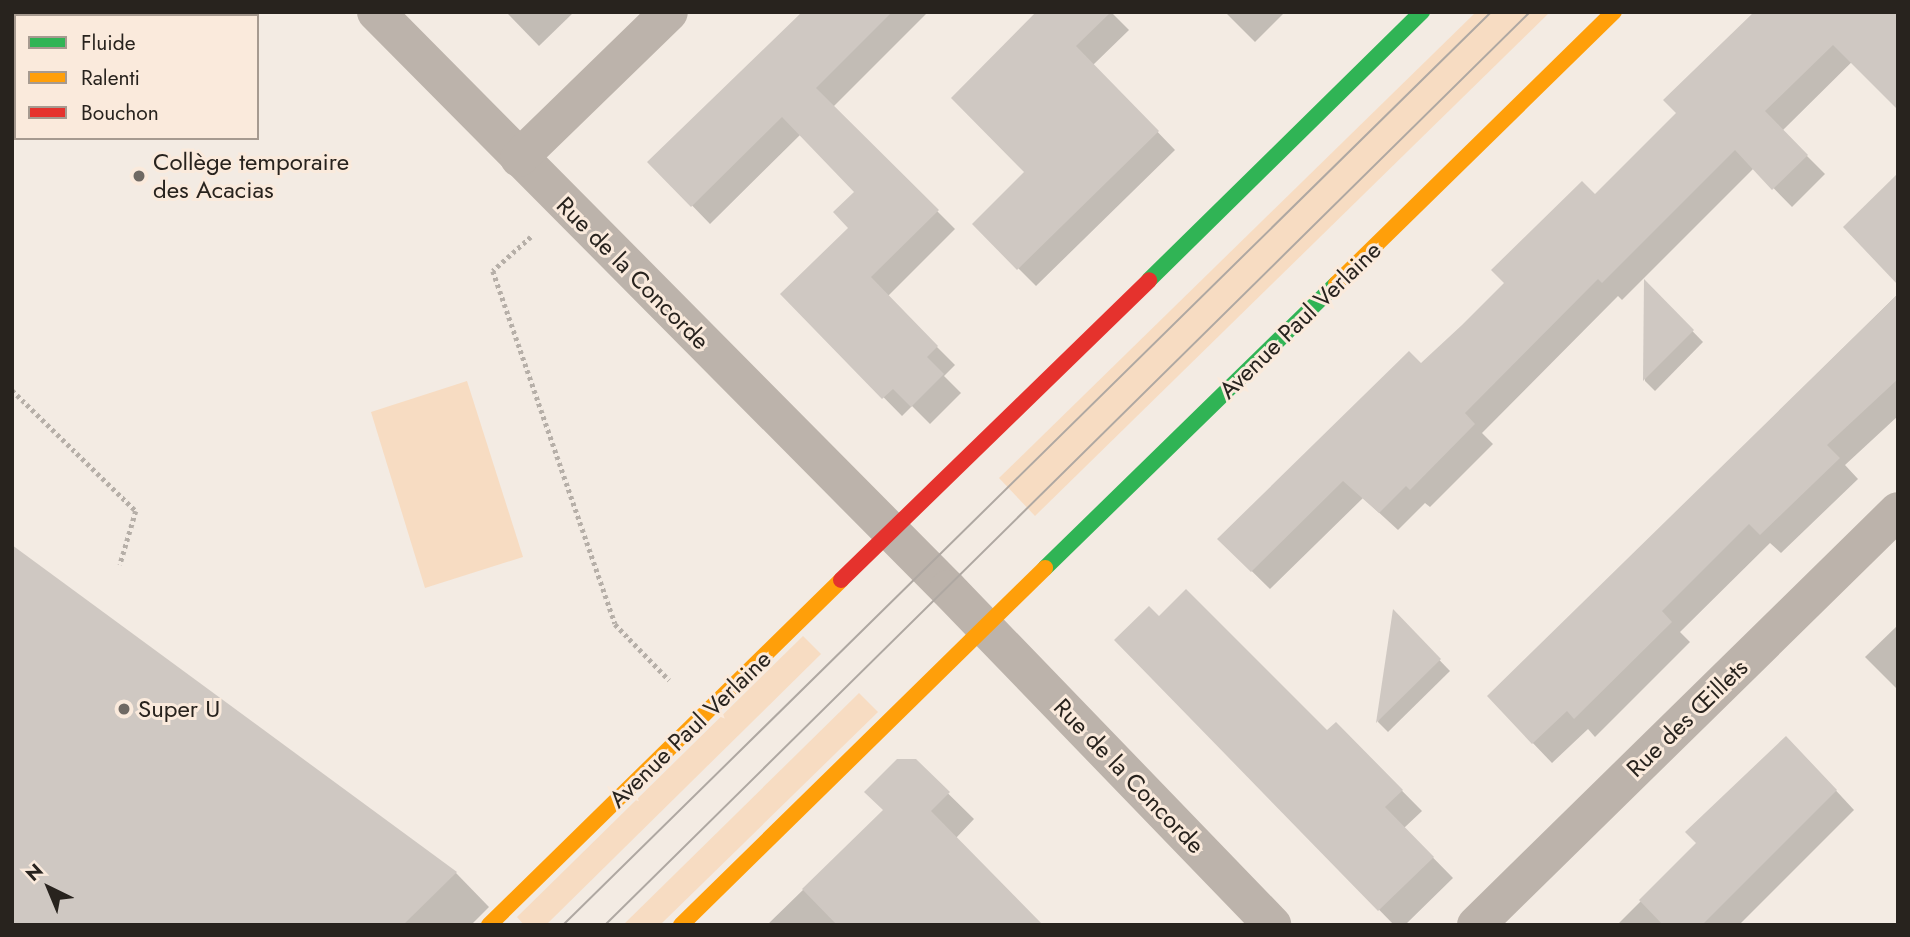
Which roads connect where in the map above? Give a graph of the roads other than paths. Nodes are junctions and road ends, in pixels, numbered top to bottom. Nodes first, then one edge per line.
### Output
1 (376, 12) edge
2 (669, 12) edge
3 (1422, 12) edge
4 (1614, 12) edge
5 (519, 158) junction
6 (1898, 511) edge
7 (892, 532) junction
8 (986, 628) junction
9 (489, 925) edge
10 (681, 925) edge
11 (1272, 925) edge
12 (1476, 925) edge

1 - 5 street, Rue de la Concorde
2 - 5 street
3 - 7 street, Avenue Paul Verlaine
4 - 8 street, Avenue Paul Verlaine
5 - 7 street, Rue de la Concorde
6 - 12 street, Rue des Œillets
7 - 8 street
7 - 9 street, Avenue Paul Verlaine
8 - 10 street, Avenue Paul Verlaine
8 - 11 street, Rue de la Concorde

